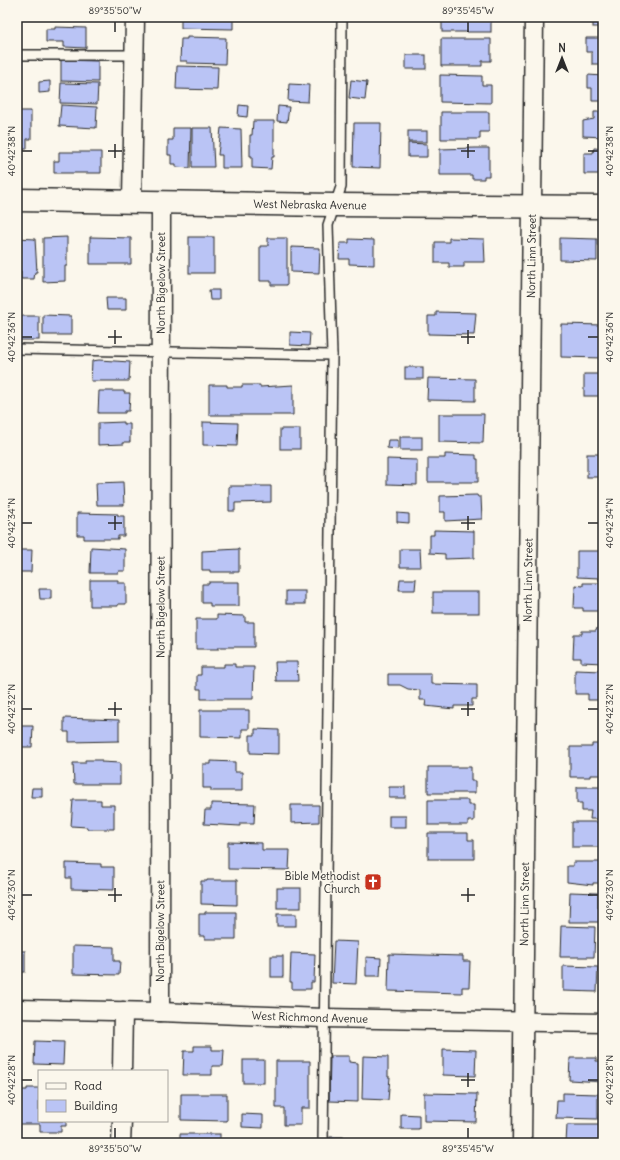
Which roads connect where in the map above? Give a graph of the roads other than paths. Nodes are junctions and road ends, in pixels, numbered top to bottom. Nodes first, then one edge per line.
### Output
1 (135, 17) edge
2 (342, 17) edge
3 (534, 17) edge
4 (17, 55) edge
5 (135, 55) junction
6 (17, 200) edge
7 (132, 202) junction
8 (161, 202) junction
9 (334, 205) junction
10 (531, 206) junction
11 (603, 207) edge
12 (17, 349) edge
13 (161, 351) junction
14 (332, 355) junction
15 (17, 1009) edge
16 (123, 1011) junction
17 (160, 1012) junction
18 (324, 1018) junction
19 (523, 1022) junction
20 (603, 1023) edge
21 (122, 1070) edge
22 (122, 1122) edge
23 (122, 1143) edge
24 (322, 1143) edge
25 (522, 1143) edge

1 - 5 street
2 - 9 lane
3 - 10 street, North Linn Street
4 - 5 lane
5 - 7 street
6 - 7 street, West Nebraska Avenue
7 - 8 street, West Nebraska Avenue
8 - 9 street, West Nebraska Avenue
8 - 13 street, North Bigelow Street
9 - 10 street, West Nebraska Avenue
9 - 14 lane
10 - 11 street, West Nebraska Avenue
10 - 19 street, North Linn Street
12 - 13 lane
13 - 14 lane
13 - 17 street, North Bigelow Street
14 - 18 lane
15 - 16 street, West Richmond Avenue
16 - 17 street, West Richmond Avenue
16 - 21 street
17 - 18 street, West Richmond Avenue
18 - 19 street, West Richmond Avenue
18 - 24 lane
19 - 20 street, West Richmond Avenue
19 - 25 street, North Linn Street
22 - 23 street

